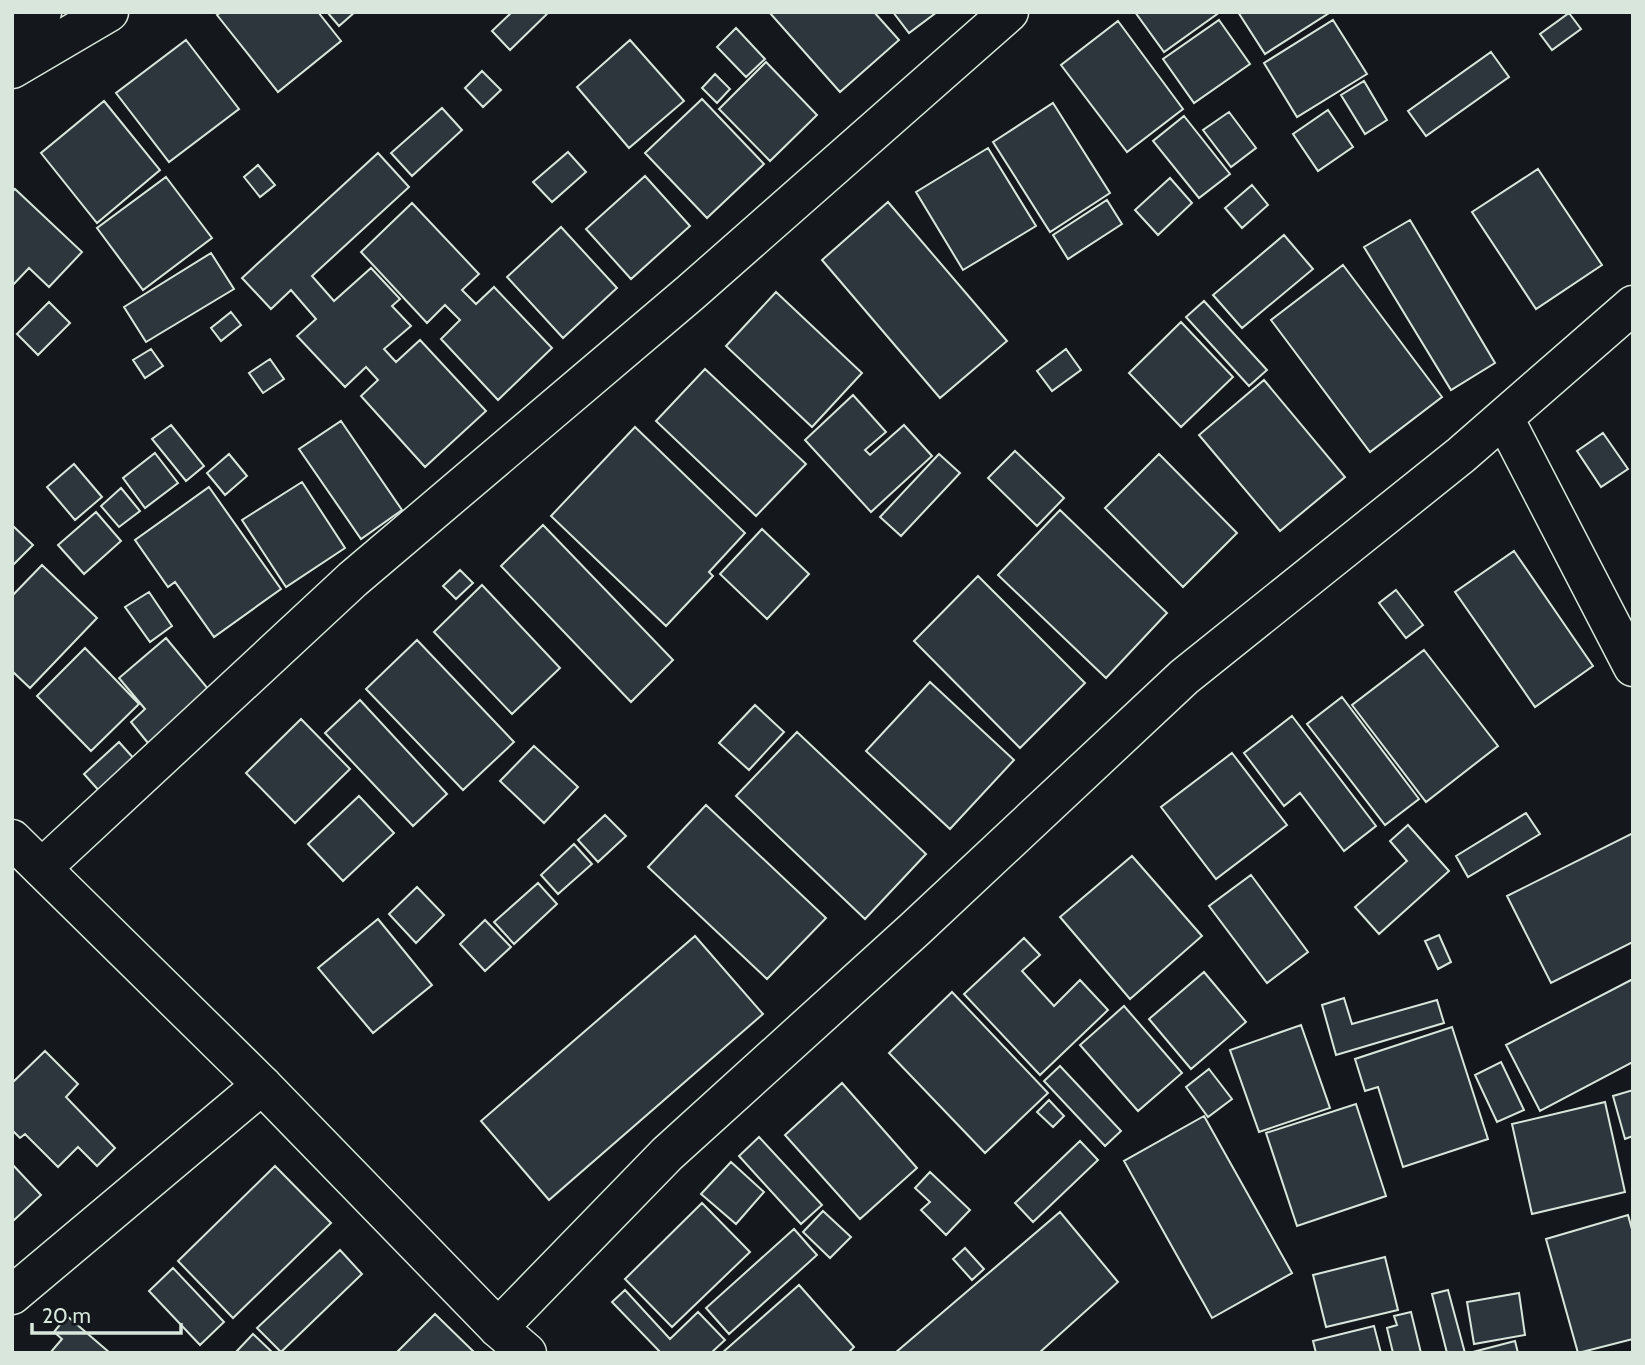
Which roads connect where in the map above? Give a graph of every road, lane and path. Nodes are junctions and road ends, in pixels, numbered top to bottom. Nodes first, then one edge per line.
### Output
1 (109, 12) edge
2 (1009, 12) edge
3 (29, 19) edge
4 (12, 67) edge
5 (1633, 306) edge
6 (1504, 418) junction
7 (1633, 667) edge
8 (12, 839) edge
9 (42, 868) junction
10 (262, 1085) junction
11 (12, 1295) edge
12 (498, 1328) junction
13 (527, 1353) edge

1 - 4 street
2 - 9 street
3 - 4 street
5 - 6 street
6 - 7 street
6 - 12 street
8 - 9 street
9 - 10 street
10 - 11 street
10 - 12 street
12 - 13 street

